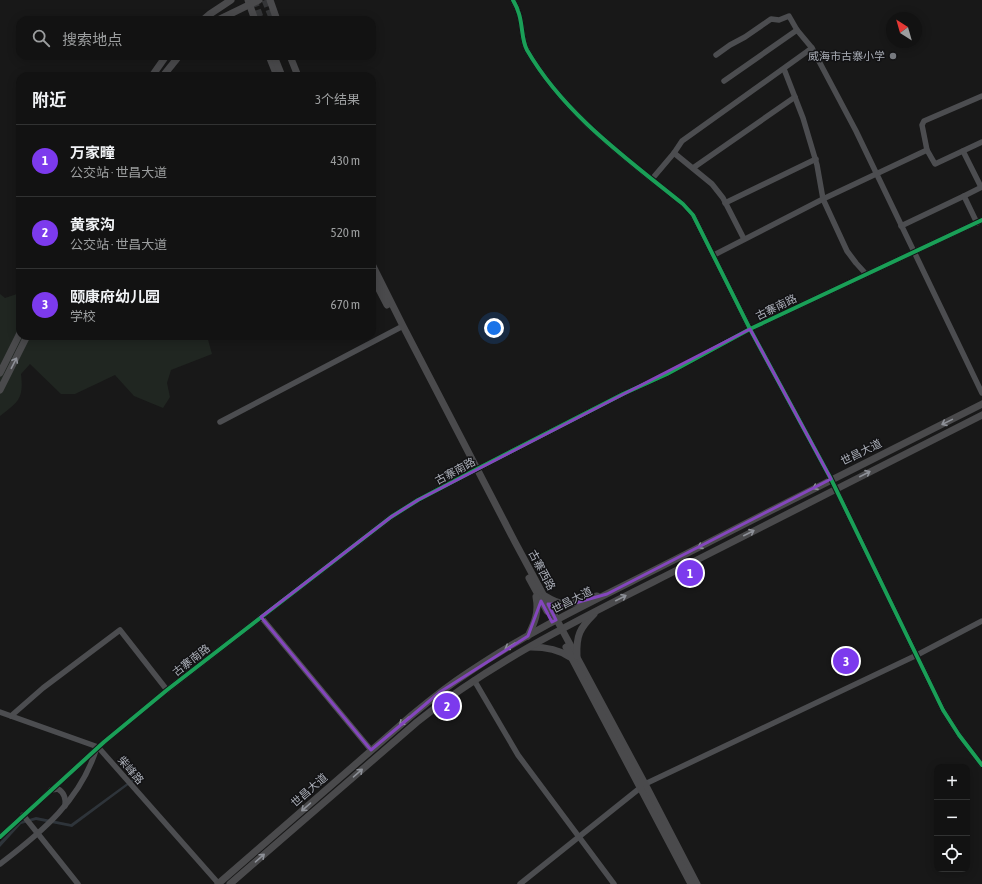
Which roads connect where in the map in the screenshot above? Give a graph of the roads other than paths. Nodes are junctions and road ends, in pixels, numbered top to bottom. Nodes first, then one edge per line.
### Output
1 (231, 0) edge
2 (259, 0) edge
3 (270, 0) edge
4 (513, 0) edge
5 (249, 2) edge
6 (208, 16) edge
7 (225, 16) edge
8 (254, 16) edge
9 (276, 16) edge
10 (797, 30) junction
11 (812, 48) junction
12 (716, 55) dead end
13 (163, 60) edge
14 (176, 60) edge
15 (270, 60) edge
16 (276, 60) edge
17 (287, 60) edge
18 (292, 60) edge
19 (784, 68) junction
20 (155, 72) edge
21 (166, 72) edge
22 (275, 72) edge
23 (280, 72) edge
24 (292, 72) edge
25 (296, 72) edge
26 (724, 81) dead end
27 (982, 96) edge
28 (795, 97) junction
29 (982, 142) edge
30 (927, 150) junction
31 (963, 151) junction
32 (674, 153) junction
33 (816, 159) junction
34 (693, 168) junction
35 (876, 174) junction
36 (652, 179) junction
37 (982, 187) edge
38 (964, 196) junction
39 (823, 199) junction
40 (725, 203) junction
41 (979, 222) edge
42 (901, 226) junction
43 (744, 239) junction
44 (914, 252) junction
45 (714, 254) junction
46 (376, 273) edge
47 (866, 274) junction
48 (376, 283) edge
49 (401, 327) junction
50 (750, 329) junction
51 (16, 340) edge
52 (25, 340) edge
53 (0, 373) edge
54 (0, 390) edge
55 (982, 393) edge
56 (982, 404) edge
57 (982, 415) edge
58 (220, 422) dead end
59 (476, 470) junction
60 (831, 479) junction
61 (836, 489) junction
62 (535, 590) junction
63 (607, 594) junction
64 (543, 595) junction
65 (600, 608) junction
66 (261, 617) junction
67 (554, 621) junction
68 (982, 621) edge
69 (559, 630) junction
70 (528, 636) junction
71 (529, 647) junction
72 (917, 655) junction
73 (574, 658) junction
74 (474, 680) junction
75 (167, 690) junction
76 (0, 712) edge
77 (10, 716) junction
78 (98, 747) junction
79 (371, 750) junction
80 (982, 765) edge
81 (642, 786) junction
82 (50, 790) junction
83 (65, 807) junction
84 (27, 819) junction
85 (38, 833) junction
86 (0, 837) edge
87 (579, 837) junction
88 (0, 864) edge
89 (78, 884) edge
90 (219, 884) edge
91 (230, 884) edge
92 (520, 884) edge
93 (614, 884) edge
94 (691, 884) edge
95 (697, 884) edge

1 - 6 main road
2 - 5 main road
3 - 9 main road
4 - 36 street
5 - 7 main road
5 - 8 main road
10 - 11 street
10 - 12 street
10 - 26 street
11 - 19 street
11 - 35 street
13 - 20 main road
14 - 21 main road
15 - 22 main road
16 - 23 main road
17 - 24 main road
18 - 25 main road
19 - 28 street
19 - 32 street
27 - 30 street
28 - 33 street
28 - 34 street
29 - 31 street
30 - 31 street
30 - 35 street
31 - 37 street
32 - 34 street
32 - 36 street
33 - 39 street
33 - 40 street
34 - 40 street
35 - 39 street
35 - 42 street
36 - 45 street
37 - 38 street
38 - 41 street
38 - 42 street
39 - 43 street
39 - 47 street
40 - 43 street
41 - 44 street, 古寨南路
42 - 44 street
43 - 45 street
44 - 47 street, 古寨南路
44 - 55 street
45 - 50 street
46 - 49 main road, 古寨西路
47 - 50 street, 古寨南路
48 - 49 main road, 古寨西路
49 - 58 street
49 - 59 main road, 古寨西路
50 - 59 street, 古寨南路
50 - 60 street
51 - 53 main road
54 -> 52 main road
56 -> 60 main road, 世昌大道
61 -> 57 main road, 世昌大道
59 - 62 main road, 古寨西路
59 - 64 main road, 古寨西路
59 - 66 street, 古寨南路
60 - 61 street
60 -> 63 main road, 世昌大道
65 -> 61 main road, 世昌大道
61 - 72 street
62 - 67 main road, 古寨西路
62 - 70 main road
63 - 64 main road
63 - 67 main road, 世昌大道
64 - 67 main road, 古寨西路
65 - 69 main road, 世昌大道
65 - 73 main road
66 - 75 street, 古寨南路
66 - 79 street
67 - 69 main road, 古寨西路
67 - 70 main road, 世昌大道
68 - 72 street
69 - 71 main road, 世昌大道
69 - 73 main road, 古寨西路
70 -> 79 main road, 世昌大道
71 - 73 main road
71 - 74 main road, 世昌大道
72 - 80 street
72 - 81 street
73 - 81 main road, 古寨西路
74 - 87 street
91 -> 74 main road, 世昌大道
75 - 77 street
75 - 78 street, 古寨南路
76 - 77 street, 柴峰路
77 - 78 street, 柴峰路
78 - 82 street, 古寨南路
78 - 83 street
78 - 90 street, 柴峰路
79 -> 90 main road, 世昌大道
81 - 87 street
81 - 94 main road, 古寨西路
81 - 95 main road, 古寨西路
82 - 83 street
82 - 84 street, 古寨南路
83 - 85 street
84 - 85 street
84 - 86 street, 古寨南路
85 - 88 street
85 - 89 street
87 - 92 street
87 - 93 street

